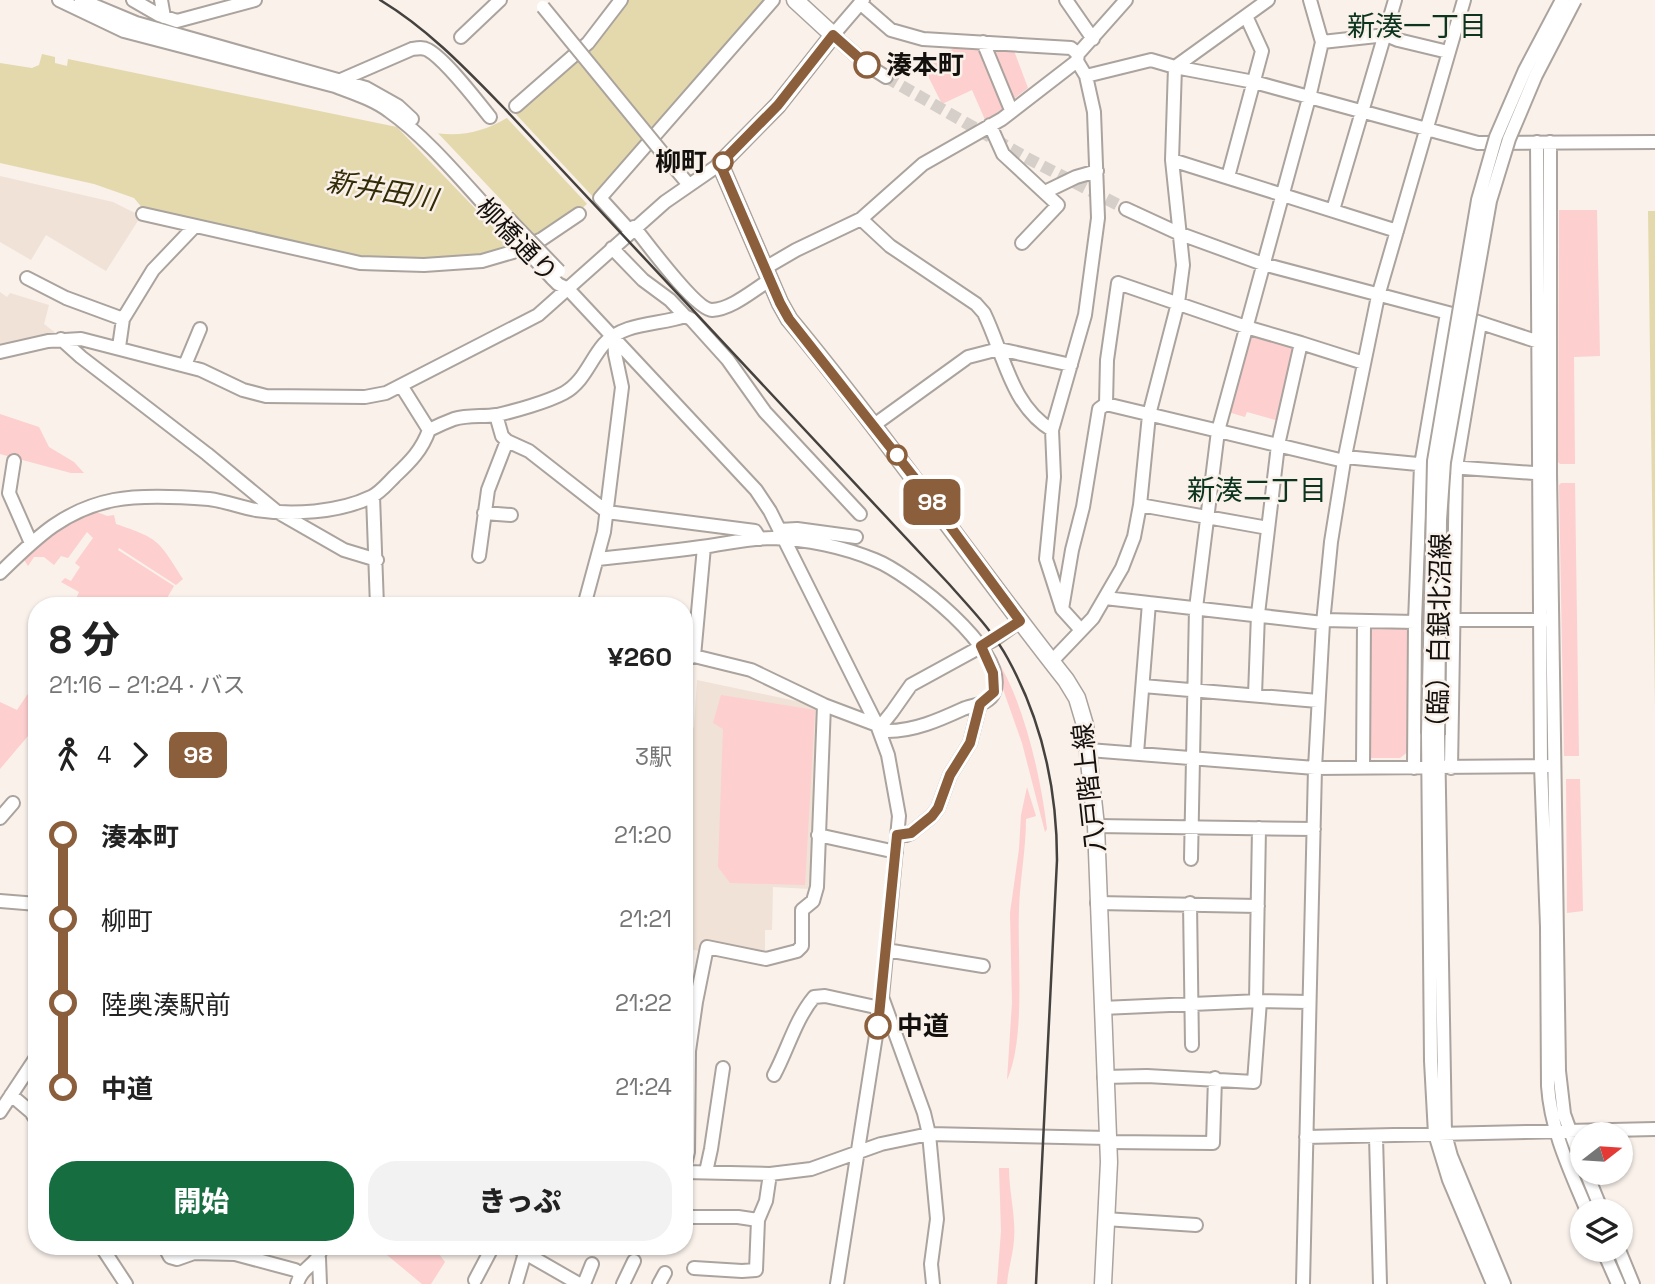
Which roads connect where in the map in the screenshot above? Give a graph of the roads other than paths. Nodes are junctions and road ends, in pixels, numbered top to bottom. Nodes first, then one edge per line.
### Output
1 (59, 0) edge
2 (81, 0) edge
3 (133, 0) edge
4 (161, 0) edge
5 (256, 0) edge
6 (500, 0) edge
7 (621, 0) edge
8 (773, 0) edge
9 (796, 0) edge
10 (1066, 0) edge
11 (1126, 0) edge
12 (1268, 0) edge
13 (1310, 0) edge
14 (1395, 0) edge
15 (1464, 0) edge
16 (1562, 0) edge
17 (1575, 0) edge
18 (862, 2) edge
19 (540, 3) edge
20 (1246, 16) junction
21 (172, 29) junction
22 (833, 35) junction
23 (1385, 35) junction
24 (461, 37) dead end
25 (1093, 39) junction
26 (1322, 41) junction
27 (983, 42) junction
28 (1448, 52) junction
29 (1078, 58) junction
30 (1175, 67) junction
31 (1086, 76) junction
32 (886, 77) tunnel mouth
33 (343, 79) junction
34 (1255, 83) junction
35 (364, 92) junction
36 (1309, 98) junction
37 (516, 107) dead end
38 (1011, 110) junction
39 (1360, 112) junction
40 (490, 117) dead end
41 (990, 125) junction
42 (1428, 128) junction
43 (1543, 142) junction
44 (1655, 142) edge
45 (1172, 160) junction
46 (720, 164) junction
47 (1097, 171) junction
48 (1228, 177) junction
49 (689, 185) junction
50 (1045, 192) junction
51 (1283, 195) junction
52 (1126, 209) tunnel mouth
53 (1333, 210) junction
54 (143, 214) dead end
55 (579, 214) dead end
56 (861, 219) junction
57 (195, 226) junction
58 (632, 229) junction
59 (1397, 231) junction
60 (1178, 233) junction
61 (1021, 243) dead end
62 (612, 248) junction
63 (1263, 264) junction
64 (767, 274) junction
65 (27, 278) dead end
66 (568, 289) junction
67 (1378, 296) junction
68 (1178, 303) junction
69 (1447, 313) junction
70 (685, 316) junction
71 (123, 319) junction
72 (1480, 323) junction
73 (1246, 327) junction
74 (200, 329) dead end
75 (614, 337) junction
76 (61, 339) junction
77 (1301, 343) junction
78 (1543, 343) junction
79 (119, 347) junction
80 (999, 349) junction
81 (0, 352) edge
82 (1364, 363) junction
83 (185, 365) junction
84 (1071, 365) junction
85 (402, 387) junction
86 (1107, 404) junction
87 (496, 415) junction
88 (1149, 415) junction
89 (874, 425) junction
90 (429, 430) junction
91 (1052, 430) junction
92 (1218, 431) junction
93 (507, 441) junction
94 (1278, 445) junction
95 (1344, 459) junction
96 (13, 461) dead end
97 (1421, 464) junction
98 (1456, 467) junction
99 (1544, 474) junction
100 (373, 496) junction
101 (1140, 505) junction
102 (276, 511) junction
103 (607, 512) junction
104 (484, 513) junction
105 (860, 514) dead end
106 (511, 515) dead end
107 (1207, 519) junction
108 (1268, 528) junction
109 (781, 535) junction
110 (856, 537) dead end
111 (760, 539) junction
112 (31, 543) junction
113 (704, 547) junction
114 (479, 556) dead end
115 (598, 559) junction
116 (377, 560) junction
117 (0, 573) edge
118 (377, 597) edge
119 (587, 597) edge
120 (1105, 598) junction
121 (1149, 603) junction
122 (1196, 608) junction
123 (1062, 609) junction
124 (1258, 614) junction
125 (1452, 620) junction
126 (1546, 620) junction
127 (1020, 621) junction
128 (1323, 622) junction
129 (1364, 622) junction
130 (1415, 622) junction
131 (693, 628) edge
132 (1081, 630) junction
133 (981, 646) junction
134 (693, 659) edge
135 (1051, 662) junction
136 (1143, 687) junction
137 (1194, 691) junction
138 (1255, 695) junction
139 (1318, 701) junction
140 (980, 704) junction
141 (824, 705) junction
142 (882, 728) junction
143 (1433, 735) junction
144 (1089, 750) junction
145 (1137, 752) junction
146 (1193, 759) junction
147 (1548, 766) junction
148 (1315, 768) junction
149 (1363, 768) junction
150 (1414, 768) junction
151 (1439, 768) junction
152 (13, 803) dead end
153 (0, 818) edge
154 (1096, 826) junction
155 (1192, 828) junction
156 (1259, 828) junction
157 (1314, 829) junction
158 (818, 835) junction
159 (897, 835) junction
160 (896, 852) junction
161 (1191, 859) dead end
162 (0, 901) edge
163 (28, 903) edge
164 (1097, 903) junction
165 (1190, 903) junction
166 (1258, 906) junction
167 (886, 950) junction
168 (982, 967) dead end
169 (1258, 1001) junction
170 (881, 1002) junction
171 (1309, 1002) junction
172 (1190, 1004) junction
173 (1102, 1008) junction
174 (693, 1026) edge
175 (1192, 1045) dead end
176 (723, 1068) dead end
177 (28, 1070) edge
178 (774, 1075) dead end
179 (1104, 1077) junction
180 (1215, 1078) junction
181 (11, 1095) junction
182 (28, 1109) edge
183 (0, 1112) edge
184 (1655, 1129) edge
185 (1555, 1130) junction
186 (1569, 1130) junction
187 (929, 1134) junction
188 (1440, 1134) junction
189 (1306, 1137) junction
190 (1376, 1137) junction
191 (1108, 1140) junction
192 (858, 1154) junction
193 (693, 1171) edge
194 (706, 1172) junction
195 (770, 1174) junction
196 (1582, 1199) edge
197 (693, 1217) edge
198 (1105, 1219) junction
199 (758, 1220) junction
200 (1196, 1225) dead end
201 (107, 1255) edge
202 (169, 1255) edge
203 (185, 1255) edge
204 (239, 1255) edge
205 (318, 1255) edge
206 (320, 1255) edge
207 (489, 1255) edge
208 (519, 1255) edge
209 (529, 1255) edge
210 (634, 1261) dead end
211 (1608, 1262) edge
212 (1624, 1262) edge
213 (592, 1264) dead end
214 (694, 1268) dead end
215 (298, 1279) edge
216 (475, 1280) dead end
217 (126, 1284) edge
218 (320, 1284) edge
219 (516, 1284) edge
220 (582, 1284) edge
221 (623, 1284) edge
222 (837, 1284) edge
223 (933, 1284) edge
224 (1102, 1284) edge
225 (1303, 1284) edge
226 (1380, 1284) edge
227 (1493, 1284) edge
228 (1504, 1284) edge
229 (1618, 1284) edge
230 (1633, 1284) edge

1 - 21 street, 柳橋通り
2 - 21 street, 柳橋通り
3 - 21 street
4 - 21 street
5 - 21 street
6 - 24 street
7 - 37 street
8 - 58 street
9 - 22 main road
10 - 25 street
11 - 25 street
12 - 20 street
13 - 26 street
14 - 23 street
15 - 28 street
16 - 143 street, （臨）白銀北沼線, bridge
17 - 143 street, （臨）白銀北沼線, bridge
18 - 22 street
18 - 27 street
19 - 49 street, bridge
20 - 30 street
20 - 34 street
21 - 33 street, 柳橋通り
21 - 35 street, 柳橋通り
22 - 32 street
22 - 46 main road
23 - 26 street
23 - 28 street
23 - 39 street
25 - 29 street
26 - 36 street
27 - 29 street
27 - 38 street
28 - 42 street
29 - 31 street
29 - 38 street
30 - 31 street
30 - 34 street
30 - 45 street
31 - 47 street
33 - 35 street, 柳橋通り
33 - 40 street
34 - 36 street
34 - 48 street
35 - 66 street, 柳橋通り, bridge
36 - 39 street
36 - 51 street
38 - 41 street
39 - 42 street
39 - 53 street
41 - 50 street
41 - 56 street
42 - 43 street
42 - 59 street
43 - 44 street
43 - 78 street
45 - 48 street
45 - 60 street
46 - 49 street
46 - 64 main road, 八戸階上線
47 - 50 street
47 - 84 street
48 - 51 street
49 - 58 street
50 - 61 street
51 - 53 street
51 - 63 street
52 - 60 street
53 - 59 street
54 - 57 street
55 - 57 street
56 - 64 street
56 - 80 street
57 - 71 street
58 - 62 street
58 - 64 street
59 - 67 street
60 - 63 street
60 - 68 street
62 - 66 street
62 - 70 street
63 - 67 street
63 - 73 street
64 - 89 main road, 八戸階上線
65 - 71 street
66 - 75 street, 柳橋通り
66 - 85 street
67 - 69 street
67 - 82 street
68 - 73 street
68 - 86 street
68 - 88 street
69 - 72 street
69 - 97 street
70 - 75 street
70 - 105 street
71 - 79 street
72 - 78 street
72 - 98 street
73 - 77 street
73 - 92 street
74 - 83 street
75 - 87 street
75 - 103 street
75 - 109 street, 柳橋通り
76 - 79 street
76 - 81 street
76 - 102 street
77 - 82 street
77 - 94 street
78 - 99 street
79 - 83 street
80 - 84 street
80 - 89 street
80 - 91 street
82 - 95 street
83 - 85 street
84 - 91 street
85 - 90 street
86 - 88 street
86 - 123 street
87 - 90 street
87 - 93 street
88 - 92 street
88 - 101 street
89 - 127 main road, 八戸階上線
90 - 100 street
91 - 123 street
92 - 94 street
92 - 107 street
93 - 103 street
93 - 104 street
94 - 95 street
94 - 108 street
95 - 97 street
95 - 128 street
96 - 112 street
97 - 98 street
97 - 130 street
98 - 99 street
98 - 125 street
99 - 126 street
100 - 102 street
100 - 116 street
101 - 107 street
101 - 120 street
102 - 112 street
102 - 116 street
103 - 111 street
103 - 115 street
104 - 106 street
104 - 114 street
107 - 108 street
107 - 122 street
108 - 124 street
109 - 110 street
109 - 111 street
109 - 133 street
109 - 142 street, 柳橋通り
111 - 113 street
112 - 117 street
113 - 115 street
113 - 131 street
115 - 119 street
116 - 118 street
120 - 121 street
120 - 132 street
121 - 122 street
121 - 136 street
122 - 124 street
122 - 137 street
123 - 132 street
124 - 128 street
124 - 138 street
125 - 126 street
125 - 151 street
126 - 147 street
127 - 133 street
127 - 135 main road, 八戸階上線
128 - 129 street
128 - 139 street
129 - 130 street
129 - 149 street
130 - 150 street
132 - 135 street
133 - 140 street
133 - 142 street
134 - 141 street
135 - 144 main road, 八戸階上線
136 - 137 street
136 - 145 street
137 - 138 street
137 - 146 street
138 - 139 street
139 - 148 street
140 - 142 street
140 - 159 street
141 - 142 street
141 - 158 street
142 - 159 street, 柳橋通り
143 - 151 street, （臨）白銀北沼線
144 - 145 street
144 - 154 main road, 八戸階上線
145 - 146 street
146 - 148 street
146 - 155 street
147 - 151 street
147 - 185 street
147 - 186 street
148 - 149 street
148 - 157 street
149 - 150 street
150 - 151 street
151 - 188 street, （臨）白銀北沼線
152 - 153 street
154 - 155 street
154 - 164 main road, 八戸階上線
155 - 156 street
155 - 161 street
156 - 157 street
156 - 166 street
157 - 171 street
158 - 160 street
158 - 174 street
159 - 160 street, 柳橋通り
160 - 167 street, 柳橋通り
162 - 163 street
164 - 165 street
164 - 173 main road, 八戸階上線
165 - 166 street
165 - 172 street
166 - 169 street
167 - 168 street
167 - 170 street, 柳橋通り
169 - 171 street
169 - 172 street
169 - 180 street
170 - 178 street
170 - 187 street
170 - 192 street, 柳橋通り
171 - 189 street
172 - 173 street
172 - 175 street
173 - 179 main road, 八戸階上線
176 - 194 street
177 - 181 street
179 - 180 street
179 - 191 main road, 八戸階上線
180 - 191 street
181 - 182 street
181 - 183 street
184 - 186 street
185 - 186 street
185 - 188 street
185 - 196 street
187 - 191 street
187 - 192 street
187 - 223 street
188 - 190 street
188 - 227 street, （臨）白銀北沼線
188 - 228 street, （臨）白銀北沼線
189 - 190 street
189 - 225 street
190 - 226 street
191 - 198 main road, 八戸階上線
192 - 195 street
192 - 222 street, 柳橋通り
193 - 194 street
194 - 195 street
195 - 199 street
197 - 199 street
198 - 200 street
198 - 224 main road, 八戸階上線
199 - 214 street
201 - 217 street
202 - 203 street
204 - 215 street
205 - 215 street
206 - 218 street
207 - 216 street
208 - 219 street
209 - 220 street
210 - 221 street
211 - 229 street
212 - 230 street
213 - 220 street

